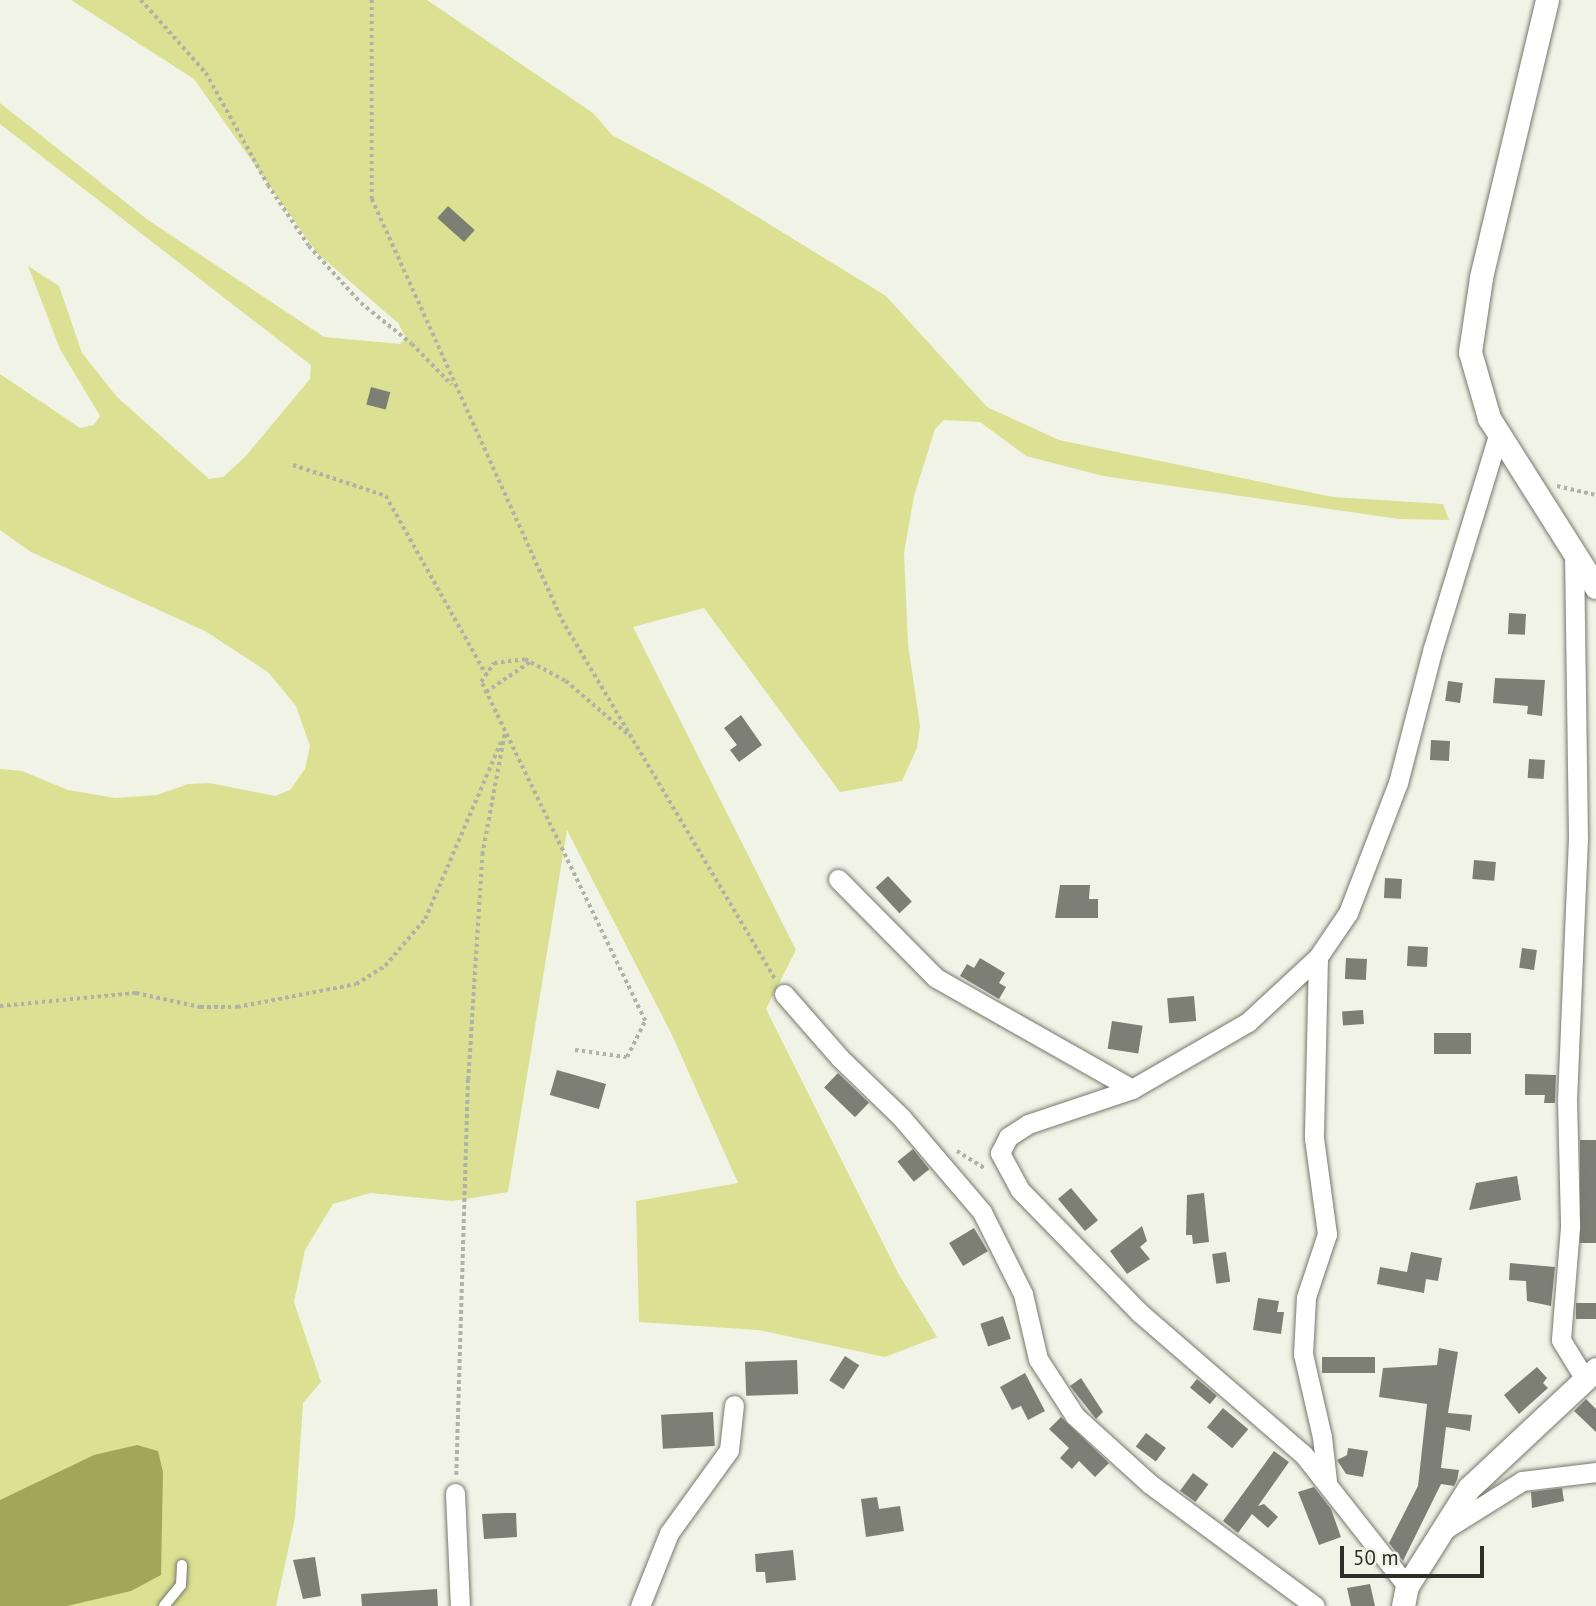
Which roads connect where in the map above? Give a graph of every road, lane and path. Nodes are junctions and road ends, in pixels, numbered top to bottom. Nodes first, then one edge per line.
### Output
1 (141, 0) edge
2 (372, 0) edge
3 (1547, 0) edge
4 (454, 386) junction
5 (1498, 435) junction
6 (293, 465) dead end
7 (1534, 488) junction
8 (1596, 495) edge
9 (1574, 551) junction
10 (1596, 587) edge
11 (530, 662) junction
12 (486, 674) junction
13 (486, 692) junction
14 (505, 731) junction
15 (635, 741) junction
16 (1587, 838) edge
17 (838, 879) dead end
18 (1318, 957) junction
19 (785, 994) joint
20 (0, 1006) edge
21 (575, 1050) dead end
22 (1132, 1089) junction
23 (949, 1146) dead end
24 (1020, 1190) junction
25 (1591, 1374) edge
26 (734, 1405) dead end
27 (1596, 1472) edge
28 (1327, 1483) junction
29 (455, 1493) joint
30 (1444, 1530) junction
31 (182, 1565) dead end
32 (1405, 1596) edge
33 (164, 1606) edge
34 (460, 1606) edge
35 (640, 1606) edge
36 (1315, 1606) edge

1 - 4 path
2 - 4 path
3 - 5 street
4 - 15 path
5 - 7 street
5 - 18 street
6 - 12 path
7 - 8 path
7 - 9 street
9 - 10 street
9 - 16 street
11 - 12 path
11 - 13 path
11 - 15 path
12 - 13 path
13 - 14 path
14 - 20 path
14 - 21 path
14 - 29 path
15 - 19 path
16 - 25 street
17 - 22 street
18 - 22 street
18 - 28 street
19 - 36 street
22 - 24 street
23 - 24 path
24 - 28 street
25 - 30 street
26 - 35 street
27 - 30 street
28 - 32 street
29 - 34 street
30 - 32 street
31 - 33 lane

